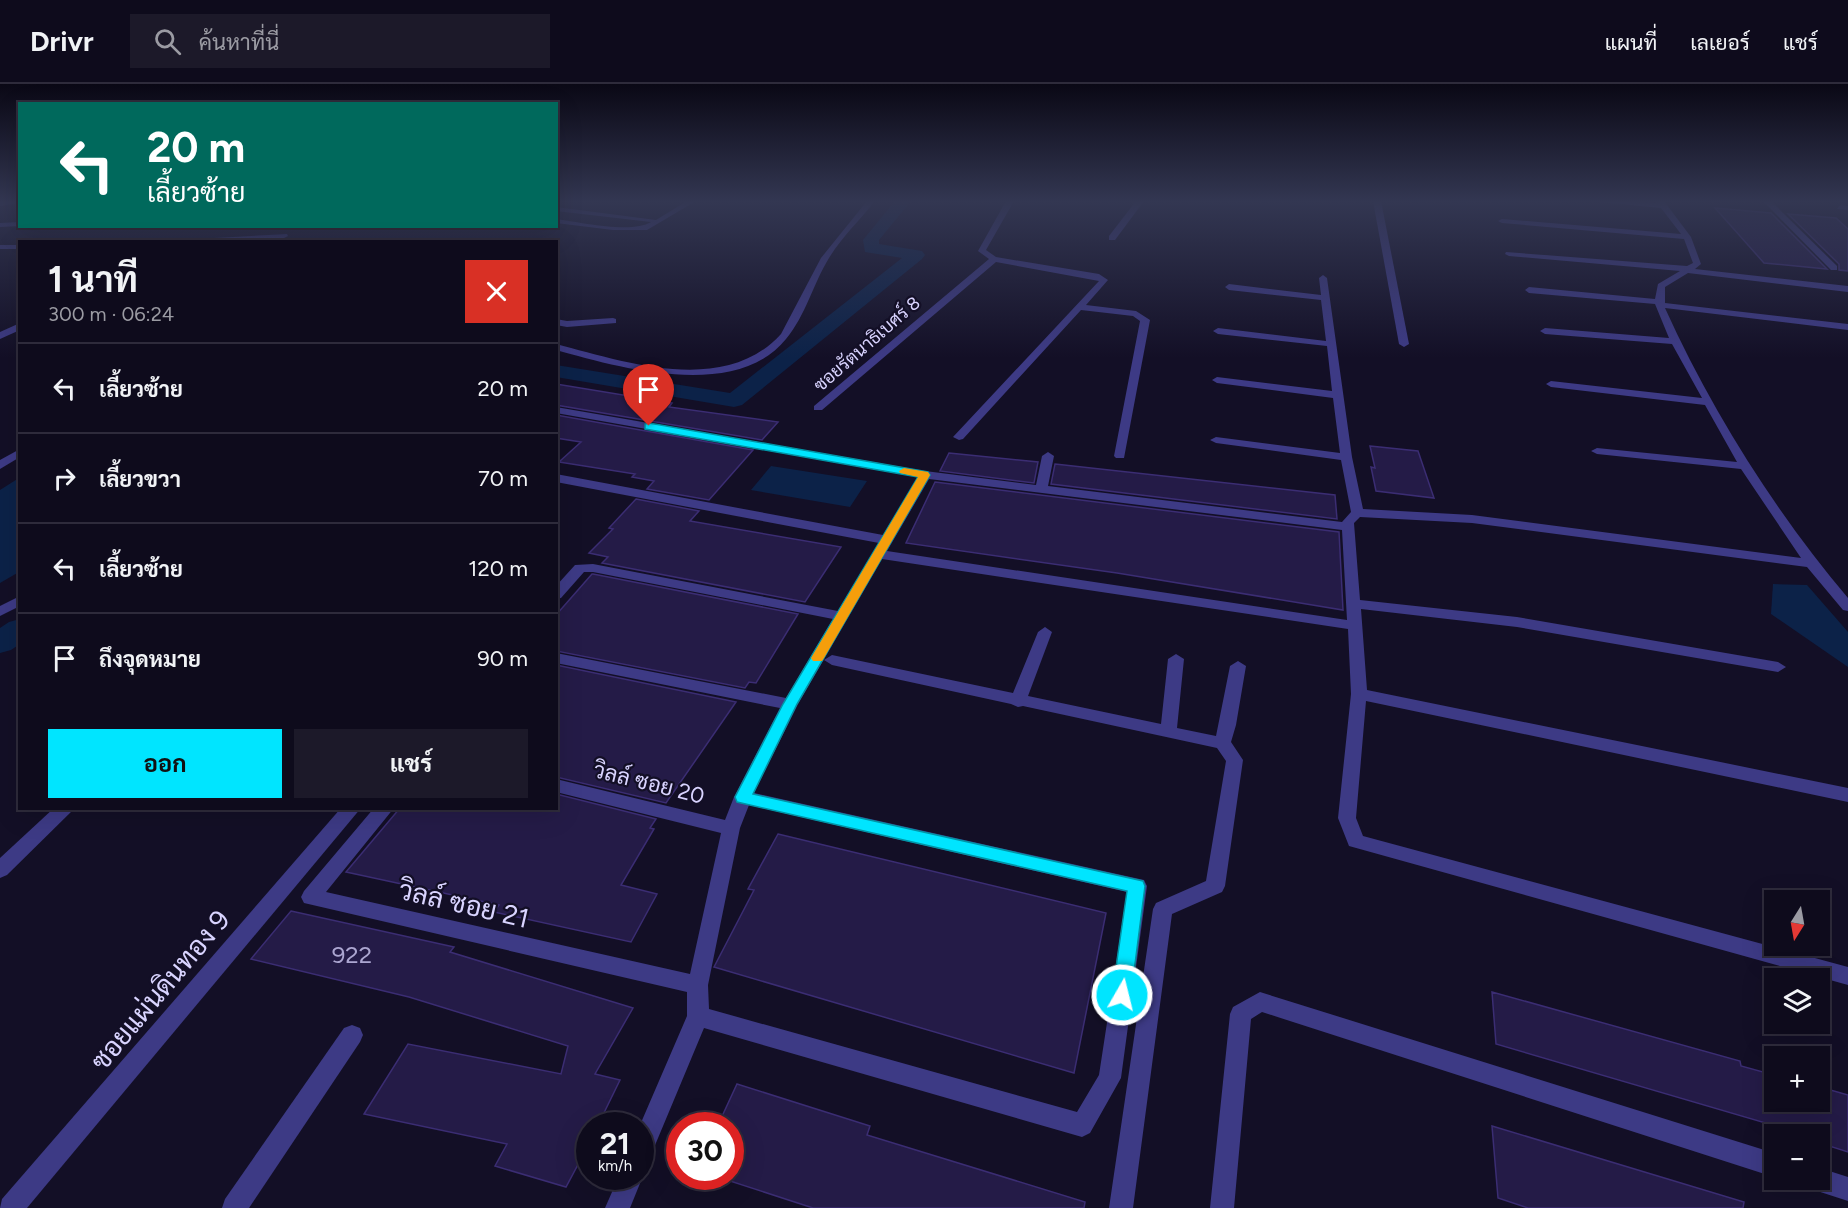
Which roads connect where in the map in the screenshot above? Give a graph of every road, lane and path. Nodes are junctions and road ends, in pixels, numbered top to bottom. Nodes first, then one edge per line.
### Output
1 (829, 253) edge
2 (986, 253) edge
3 (1387, 253) edge
4 (1693, 253) edge
5 (1819, 253) edge
6 (1509, 254) dead end
7 (18, 256) edge
8 (0, 257) edge
9 (994, 259) junction
10 (1834, 268) dead end
11 (1686, 270) junction
12 (1323, 278) dead end
13 (1228, 287) dead end
14 (1848, 289) edge
15 (1529, 290) dead end
16 (1325, 298) junction
17 (1660, 303) junction
18 (1080, 307) junction
19 (613, 321) dead end
20 (558, 322) edge
21 (18, 327) edge
22 (1848, 327) edge
23 (1218, 330) dead end
24 (1545, 331) dead end
25 (0, 336) edge
26 (1674, 341) junction
27 (1331, 344) junction
28 (1404, 344) dead end
29 (558, 347) edge
30 (1217, 380) dead end
31 (1551, 384) dead end
32 (1338, 395) junction
33 (1708, 402) junction
34 (818, 408) dead end
35 (558, 410) edge
36 (959, 437) dead end
37 (1215, 440) dead end
38 (1597, 451) dead end
39 (18, 453) edge
40 (1048, 456) dead end
41 (1120, 456) dead end
42 (1346, 457) junction
43 (0, 465) edge
44 (1745, 466) junction
45 (925, 475) junction
46 (558, 477) edge
47 (1041, 489) junction
48 (1357, 513) junction
49 (1348, 527) junction
50 (882, 547) junction
51 (1810, 563) junction
52 (558, 593) edge
53 (18, 601) edge
54 (1354, 604) junction
55 (1848, 607) edge
56 (0, 612) edge
57 (841, 616) junction
58 (1355, 626) junction
59 (1045, 632) dead end
60 (558, 658) edge
61 (1176, 659) dead end
62 (832, 660) dead end
63 (1238, 666) dead end
64 (1778, 667) dead end
65 (1359, 694) junction
66 (1018, 702) junction
67 (790, 704) junction
68 (1168, 732) junction
69 (1222, 743) junction
70 (558, 785) edge
71 (1848, 795) edge
72 (743, 797) junction
73 (64, 810) edge
74 (350, 810) edge
75 (379, 816) edge
76 (731, 828) junction
77 (0, 870) edge
78 (1848, 976) edge
79 (698, 985) junction
80 (698, 1016) junction
81 (352, 1035) dead end
82 (654, 1121) edge
83 (1764, 1162) edge
84 (1830, 1183) edge
85 (1848, 1189) edge
86 (625, 1190) edge
87 (11, 1208) edge
88 (234, 1208) edge
89 (617, 1208) edge
90 (1121, 1208) edge
91 (1222, 1208) edge

1 - 29 street
2 - 9 street
3 - 28 street
4 - 11 street
5 - 10 street
6 - 11 street
7 - 8 street
9 - 18 street
9 - 34 street, ซอยรัตนาธิเบศร์ 8
11 - 14 street
11 - 17 street
12 - 16 street
13 - 16 street
15 - 17 street
16 - 27 street
17 - 22 street
17 - 26 street
18 - 36 street
18 - 41 street
19 - 20 street
21 - 25 street
23 - 27 street
24 - 26 street
26 - 33 street
27 - 32 street
30 - 32 street
31 - 33 street
32 - 42 street
33 - 44 street
35 - 45 street
37 - 42 street
38 - 44 street
39 - 43 street
40 - 47 street
42 - 48 street
44 - 51 street
45 - 47 street
45 - 50 street
46 - 50 street
47 - 49 street
48 - 49 street
48 - 51 street
49 - 54 street
50 - 57 street
50 - 58 street
51 - 55 street
52 - 57 street
53 - 56 street
54 - 58 street
54 - 64 street
57 - 67 street
58 - 65 street
59 - 66 street
60 - 67 street
61 - 68 street
62 - 66 street
63 - 69 street
65 - 71 street
65 - 78 street
66 - 68 street
67 - 72 street
68 - 69 street
69 - 90 street
70 - 76 street, วิลล์ ซอย 20
72 - 76 street
72 - 80 street
73 - 77 street
74 - 87 street, ซอยแผ่นดินทอง 9
75 - 79 street, วิลล์ ซอย 21
76 - 79 street
79 - 80 street
80 - 82 street
81 - 88 street
83 - 91 street
84 - 85 street
86 - 89 street

